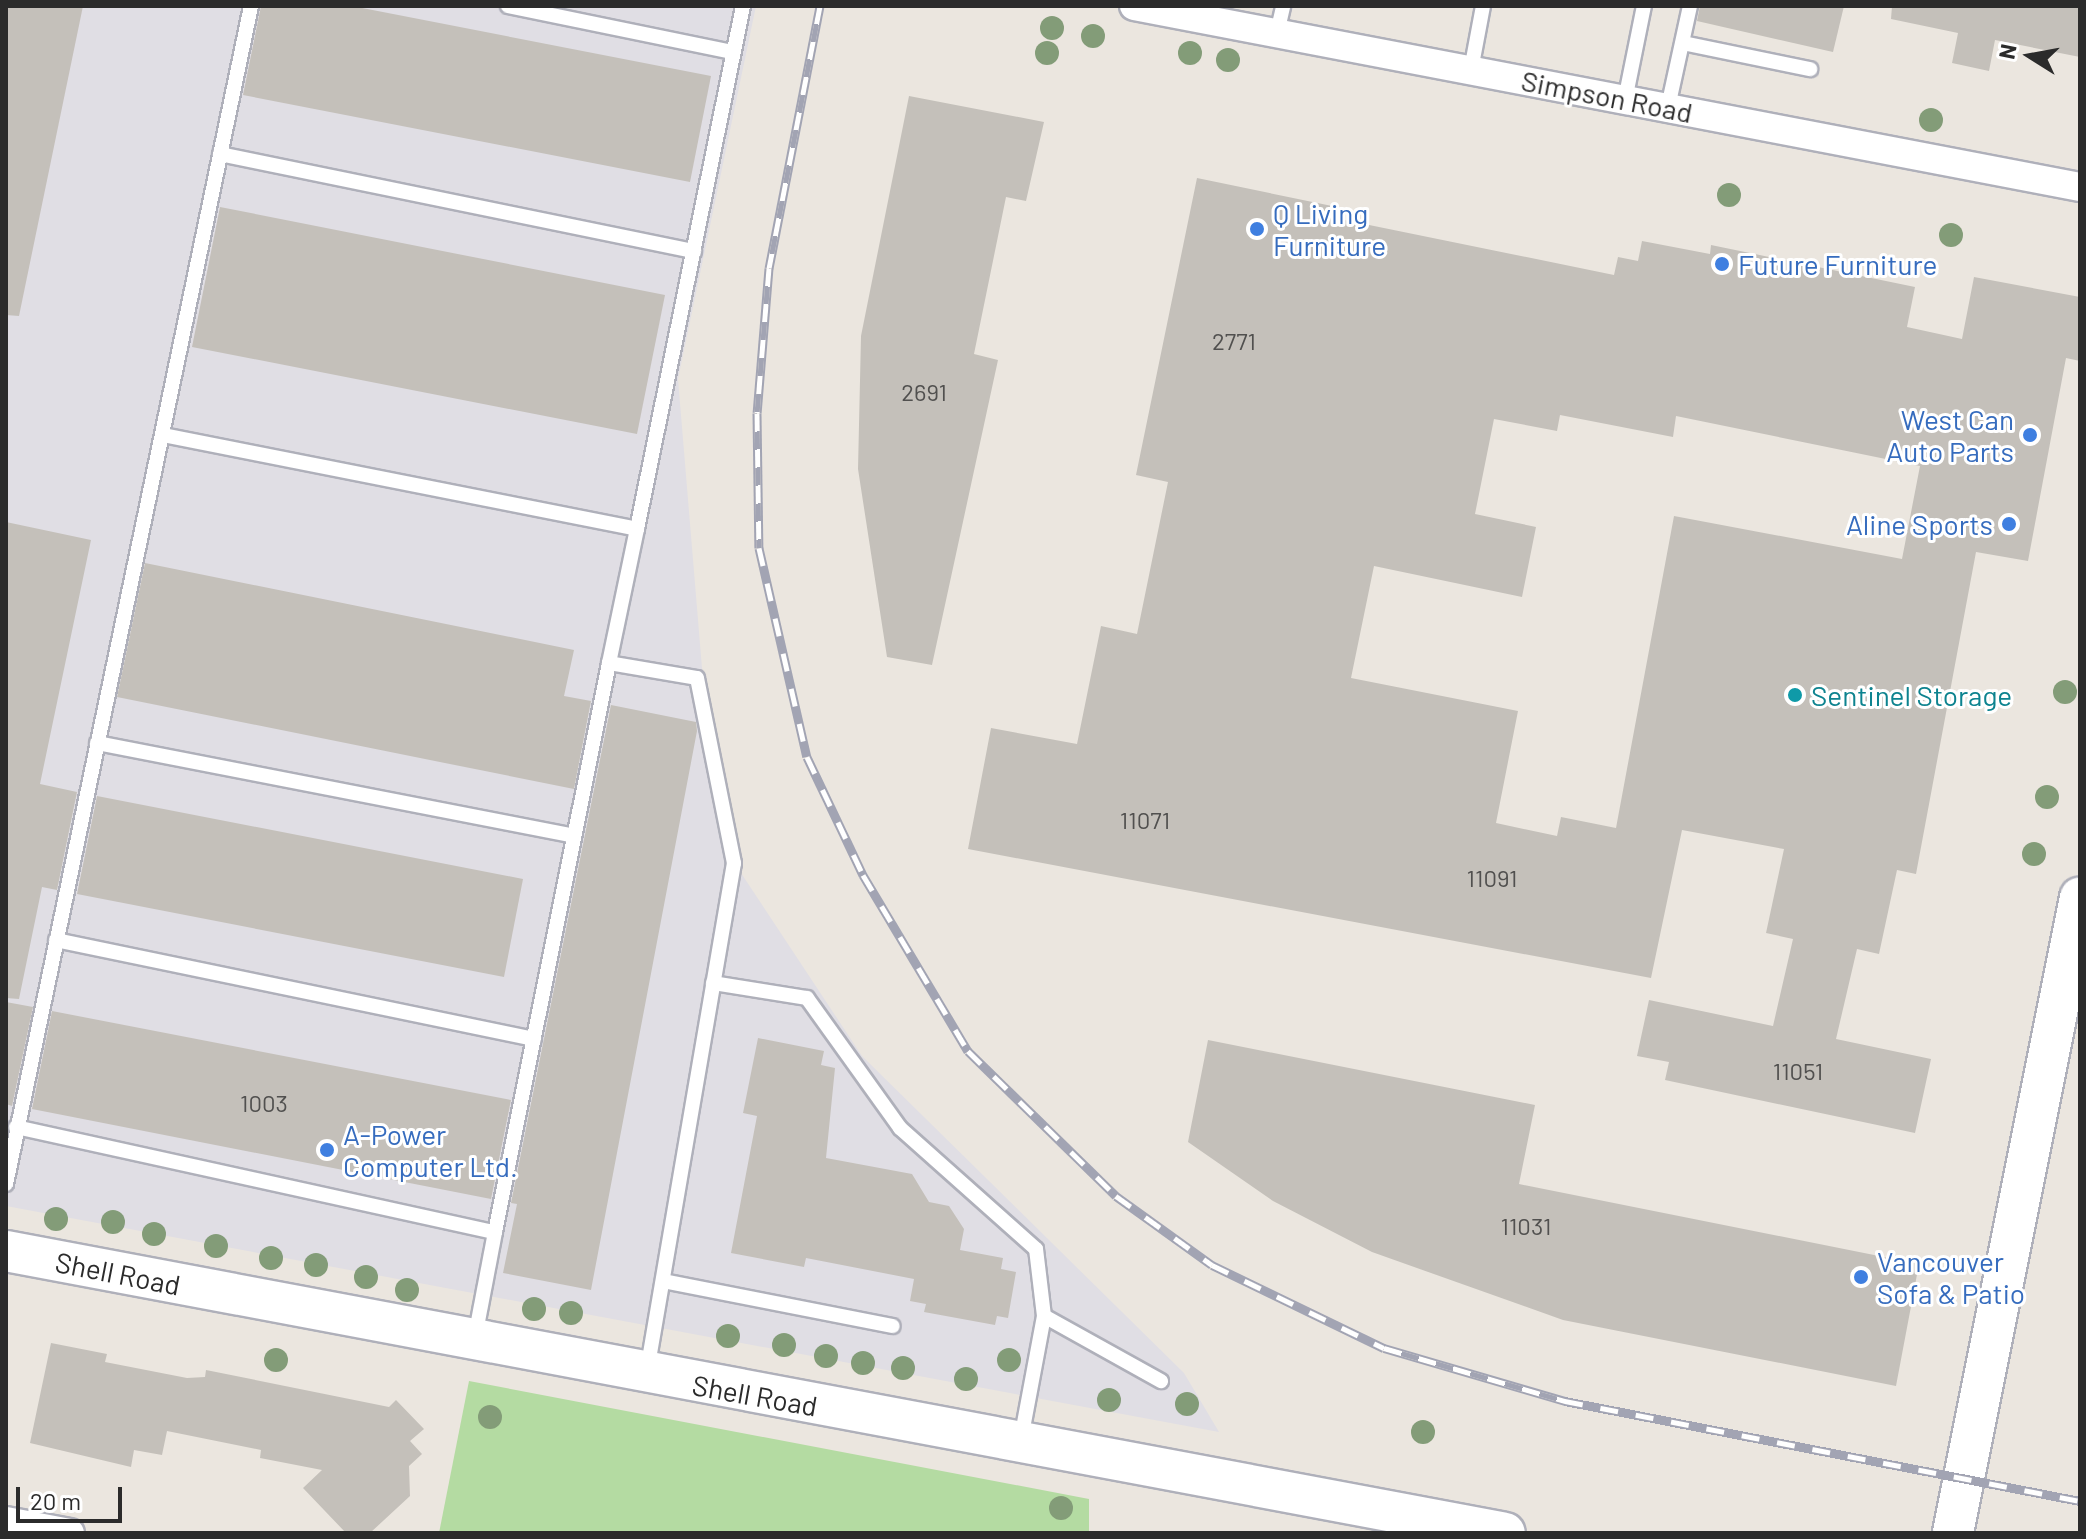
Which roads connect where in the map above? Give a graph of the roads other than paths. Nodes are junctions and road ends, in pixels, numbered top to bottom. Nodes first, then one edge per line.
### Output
1 (251, 6) edge
2 (508, 6) edge
3 (743, 6) edge
4 (1134, 6) edge
5 (1483, 6) edge
6 (1644, 6) edge
7 (1690, 6) edge
8 (1280, 20) edge
9 (1683, 43) junction
10 (733, 52) junction
11 (1810, 69) dead end
12 (1471, 70) junction
13 (1625, 100) junction
14 (1668, 107) junction
15 (220, 154) junction
16 (2080, 187) edge
17 (694, 251) junction
18 (163, 435) junction
19 (637, 529) junction
20 (609, 663) junction
21 (97, 743) junction
22 (574, 836) junction
23 (2080, 898) edge
24 (56, 940) junction
25 (713, 983) junction
26 (534, 1039) junction
27 (16, 1127) junction
28 (6, 1184) edge
29 (495, 1232) junction
30 (6, 1251) edge
31 (663, 1281) junction
32 (1044, 1316) junction
33 (893, 1326) dead end
34 (474, 1342) junction
35 (646, 1375) junction
36 (1161, 1381) dead end
37 (1020, 1444) junction
38 (6, 1521) edge
39 (70, 1533) edge
40 (1505, 1533) edge
41 (1953, 1533) edge

1 - 15 lane
2 - 10 lane
3 - 10 lane
4 - 8 street, Simpson Road
5 - 12 lane
6 - 13 lane
7 - 9 lane
8 - 12 street, Simpson Road
9 - 11 lane
9 - 14 lane
10 - 17 lane
12 - 13 street, Simpson Road
13 - 14 street, Simpson Road
14 - 16 street, Simpson Road
15 - 17 lane
15 - 18 lane
17 - 19 lane
18 - 19 lane
18 - 21 lane
19 - 20 lane
20 - 22 lane
20 - 25 lane
21 - 22 lane
21 - 24 lane
22 - 26 lane
23 - 41 street
24 - 26 lane
24 - 27 lane
25 - 31 lane
25 - 32 lane
26 - 29 lane
27 - 28 lane
27 - 29 lane
29 - 34 lane
30 - 34 street, Shell Road
31 - 33 lane
31 - 35 lane
32 - 36 lane
32 - 37 lane
34 - 35 street, Shell Road
35 - 37 street, Shell Road
37 - 40 street, Shell Road
38 - 39 street

